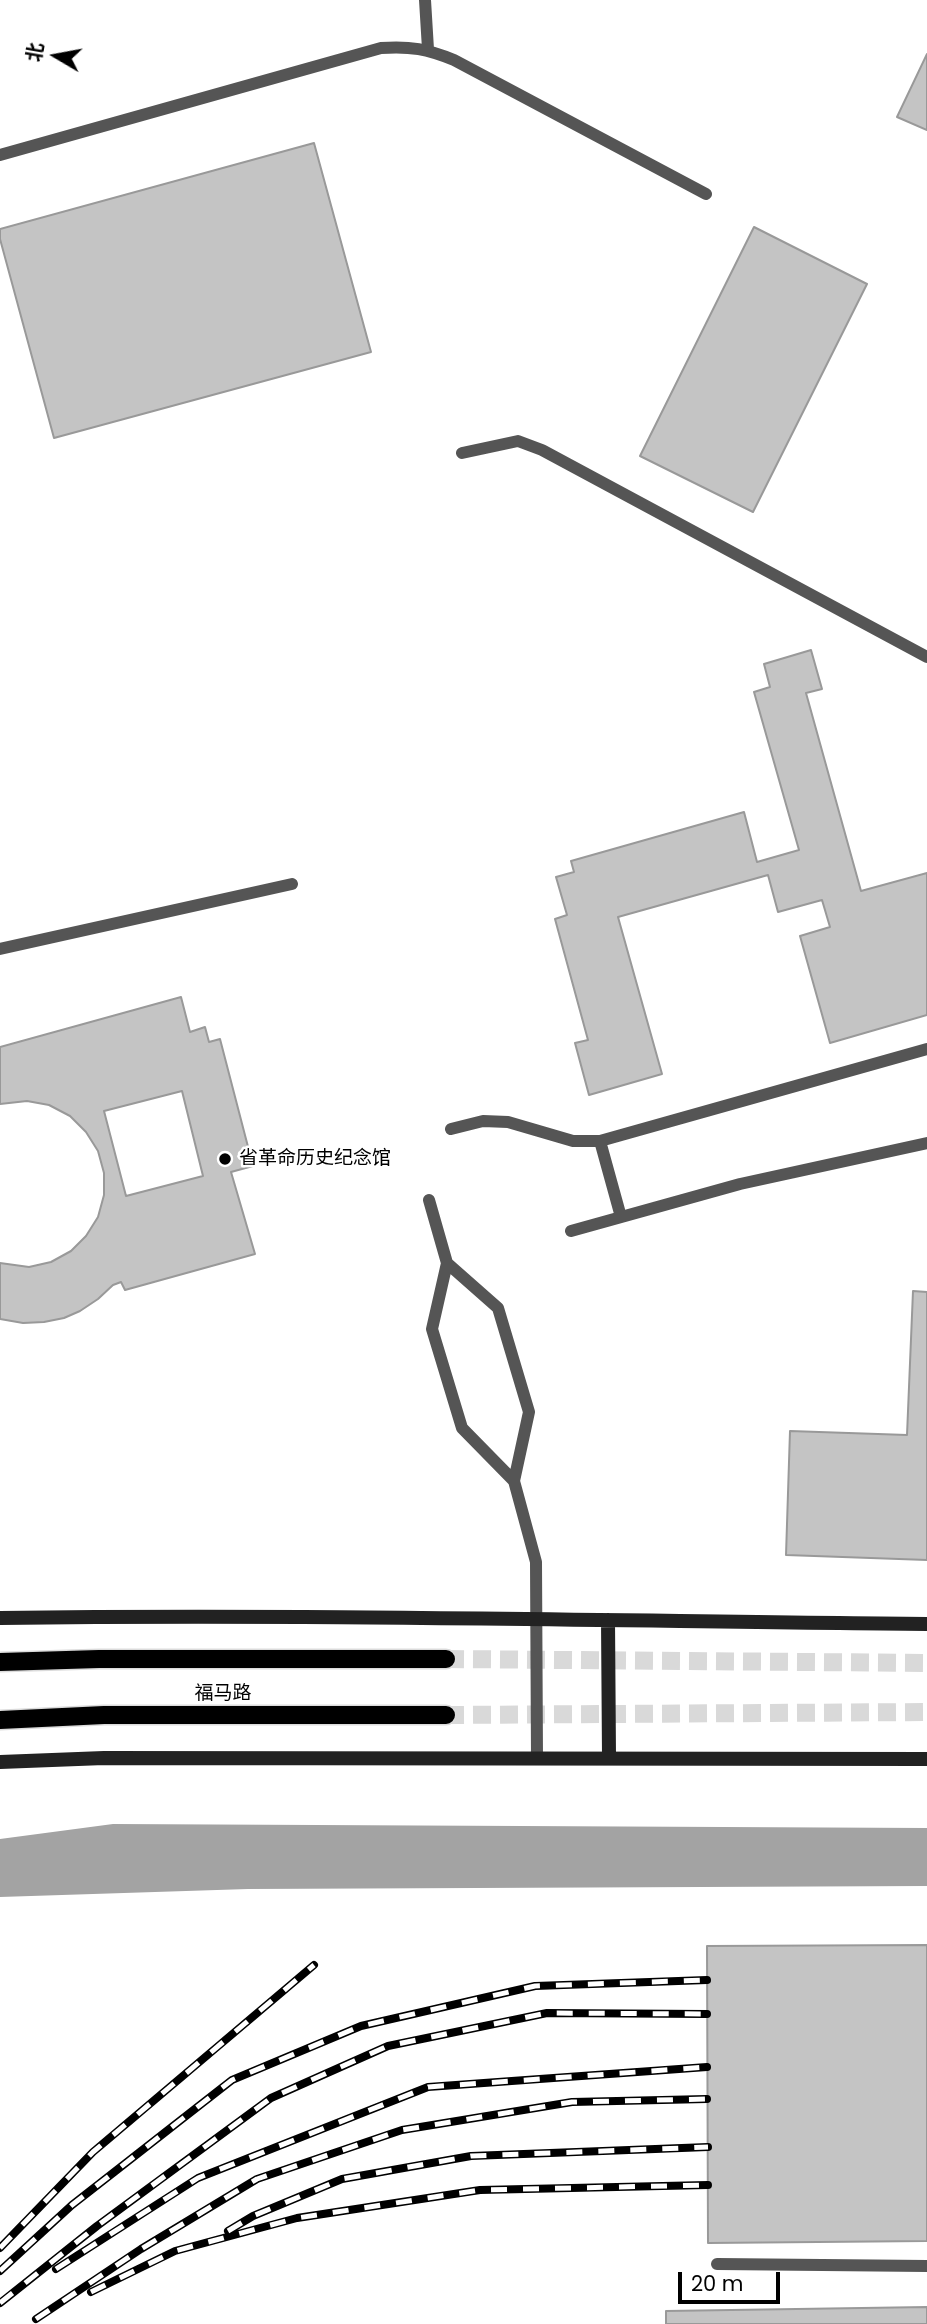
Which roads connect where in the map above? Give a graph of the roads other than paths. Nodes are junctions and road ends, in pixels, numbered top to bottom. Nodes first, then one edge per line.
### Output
1 (425, 0) edge
2 (428, 49) junction
3 (0, 155) edge
4 (706, 194) dead end
5 (462, 453) dead end
6 (927, 657) edge
7 (292, 884) dead end
8 (0, 949) edge
9 (927, 1049) edge
10 (451, 1129) dead end
11 (600, 1141) junction
12 (927, 1143) edge
13 (429, 1200) dead end
14 (621, 1217) junction
15 (571, 1231) dead end
16 (447, 1263) junction
17 (514, 1481) junction
18 (0, 1618) edge
19 (536, 1618) junction
20 (608, 1620) junction
21 (927, 1624) edge
22 (446, 1659) tunnel mouth
23 (0, 1662) edge
24 (446, 1716) tunnel mouth
25 (0, 1720) edge
26 (609, 1757) junction
27 (537, 1758) junction
28 (927, 1759) edge
29 (0, 1762) edge
30 (717, 2264) dead end
31 (927, 2266) edge

1 - 2 lane
2 - 3 lane
2 - 4 lane
5 - 6 lane
7 - 8 lane
9 - 11 lane
10 - 11 lane
11 - 14 lane
12 - 14 lane
13 - 16 lane
14 - 15 lane
16 - 17 lane
16 - 17 lane
17 - 19 lane
18 - 19 main road
19 - 20 main road
19 - 27 lane
20 - 21 main road
20 - 26 main road
22 - 23 main road, 福马路
24 - 25 main road, 福马路
26 - 27 main road
26 - 28 main road
27 - 29 main road
30 - 31 lane

